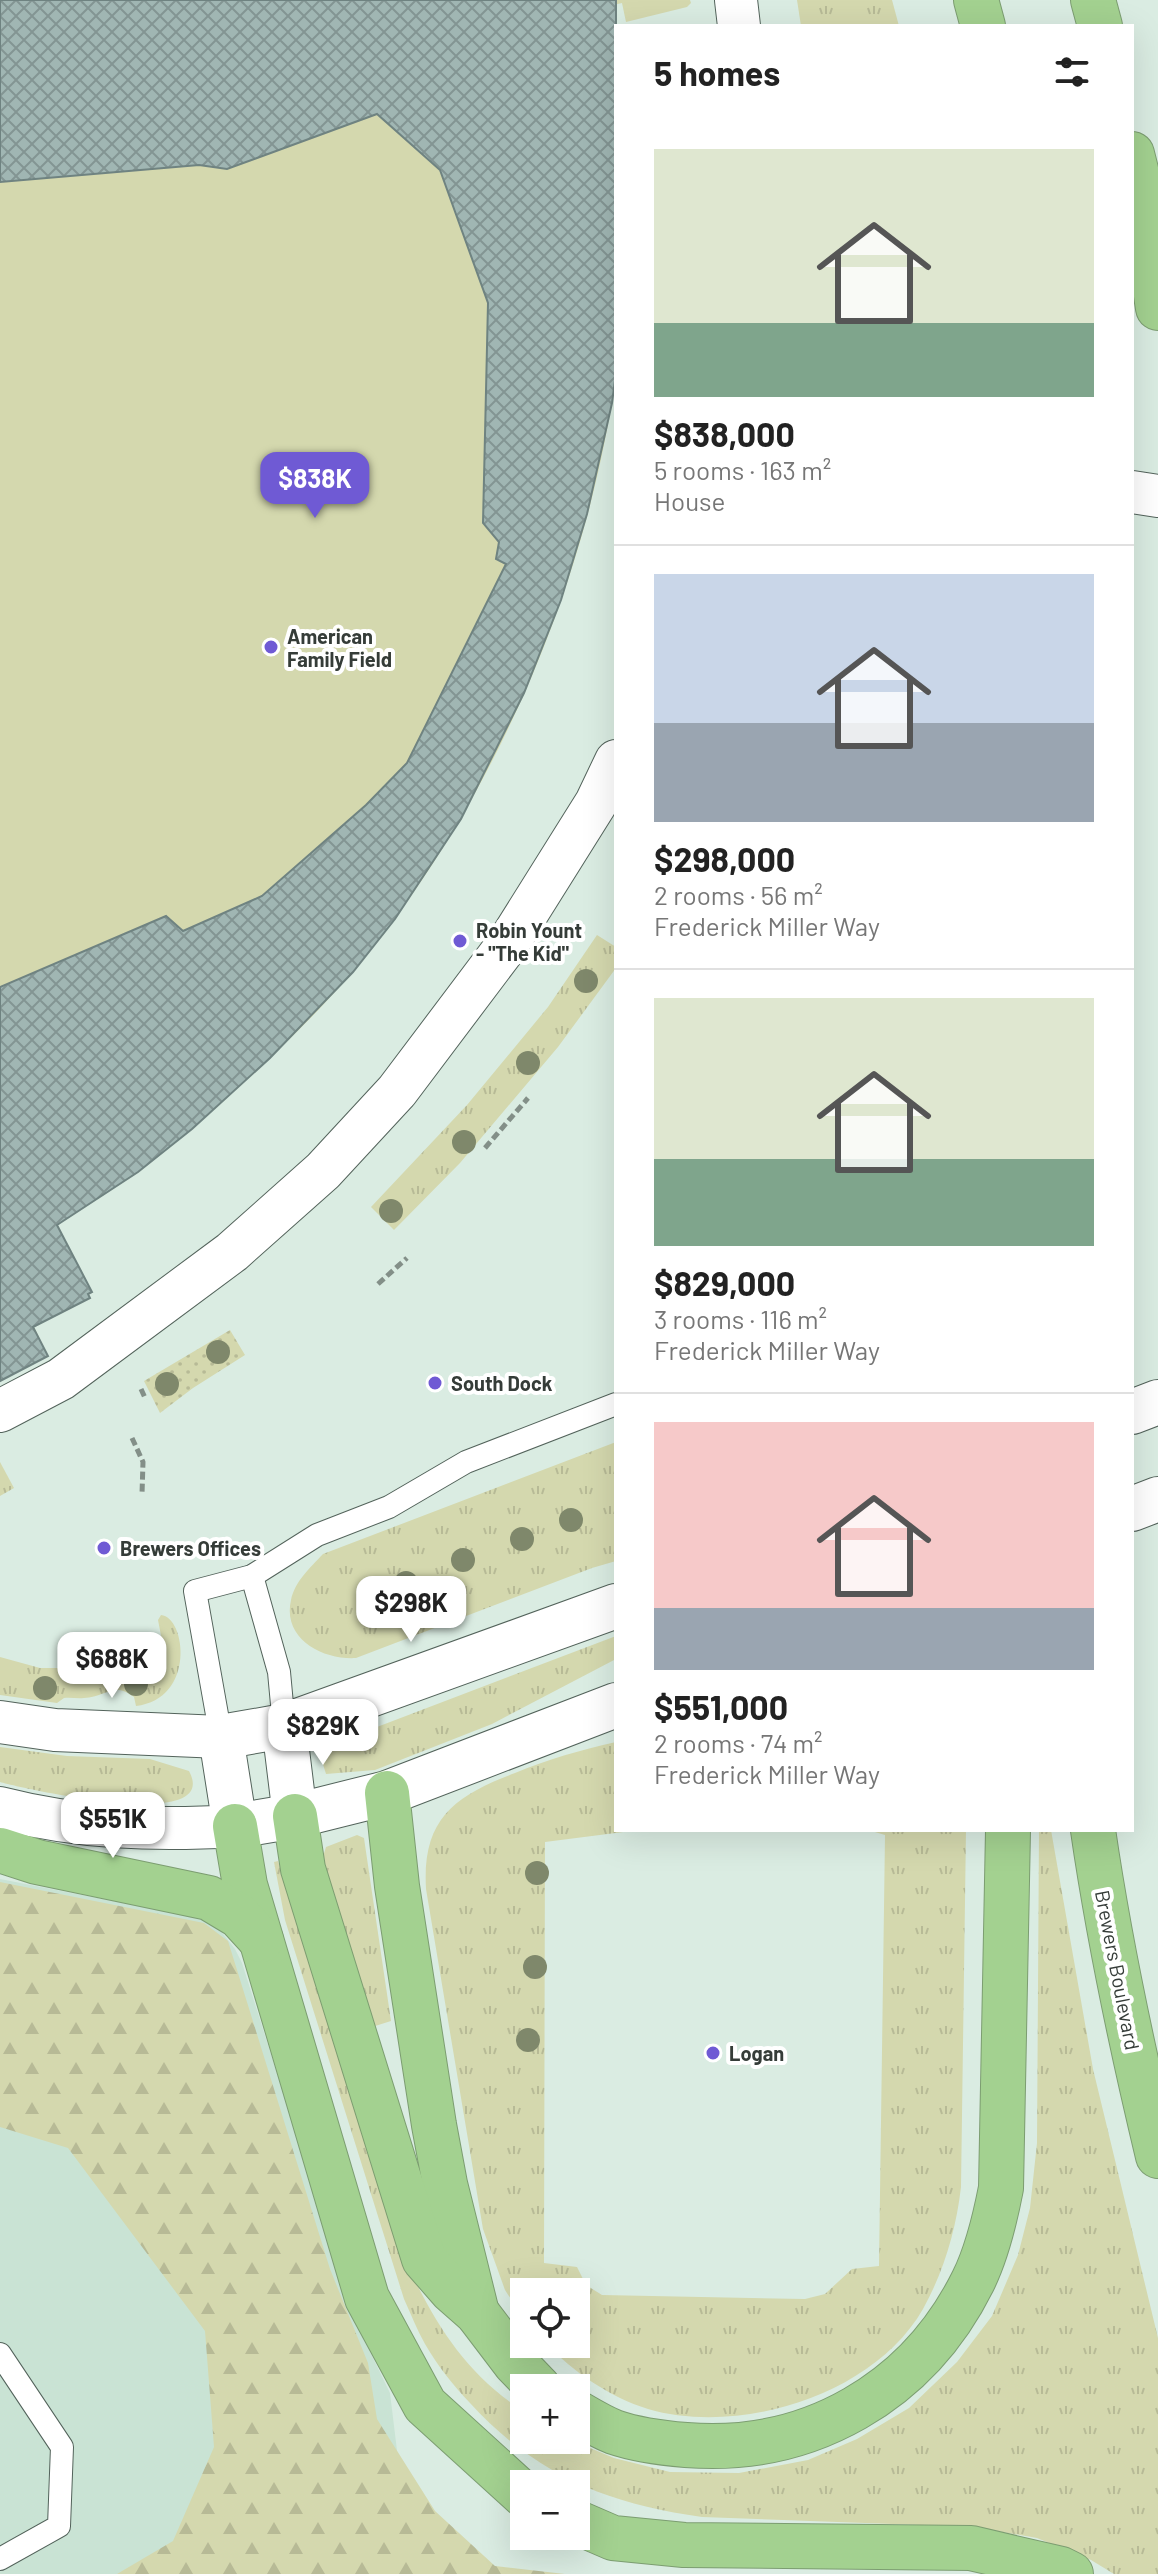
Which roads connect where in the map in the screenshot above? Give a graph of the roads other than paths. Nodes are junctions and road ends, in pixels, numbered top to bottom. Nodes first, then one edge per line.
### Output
1 (736, 0) edge
2 (976, 0) edge
3 (1093, 0) edge
4 (739, 24) edge
5 (982, 24) edge
6 (1099, 24) edge
7 (1134, 162) edge
8 (1158, 308) edge
9 (1134, 492) edge
10 (1158, 496) edge
11 (614, 765) edge
12 (1158, 1402) edge
13 (614, 1405) edge
14 (0, 1411) edge
15 (1134, 1411) edge
16 (1158, 1499) edge
17 (1134, 1508) edge
18 (252, 1576) junction
19 (614, 1607) edge
20 (614, 1706) edge
21 (0, 1722) edge
22 (284, 1726) junction
23 (221, 1737) junction
24 (387, 1793) junction
25 (0, 1808) edge
26 (295, 1816) junction
27 (235, 1826) junction
28 (1008, 1832) edge
29 (1093, 1832) edge
30 (0, 1850) edge
31 (261, 1940) junction
32 (1158, 2156) edge
33 (477, 2313) junction
34 (0, 2354) edge
35 (526, 2374) edge
36 (590, 2419) edge
37 (510, 2482) edge
38 (590, 2528) edge
39 (0, 2559) edge
40 (1071, 2574) edge

1 - 4 street
2 - 5 highway
3 - 6 highway
7 - 8 highway
9 - 10 street
11 - 14 street
12 - 15 street
13 - 18 lane
16 - 17 street
18 - 22 lane
18 - 23 lane
19 - 22 street
20 - 24 street
21 - 23 street
22 - 23 street
22 - 26 street
23 - 27 street
24 - 26 street
24 - 33 highway
25 - 27 street
26 - 27 street
26 - 33 highway
27 - 31 highway
28 - 36 highway
29 - 32 highway, Brewers Boulevard
30 - 31 highway
31 - 37 highway
33 - 35 highway
34 - 39 lane
38 - 40 highway

